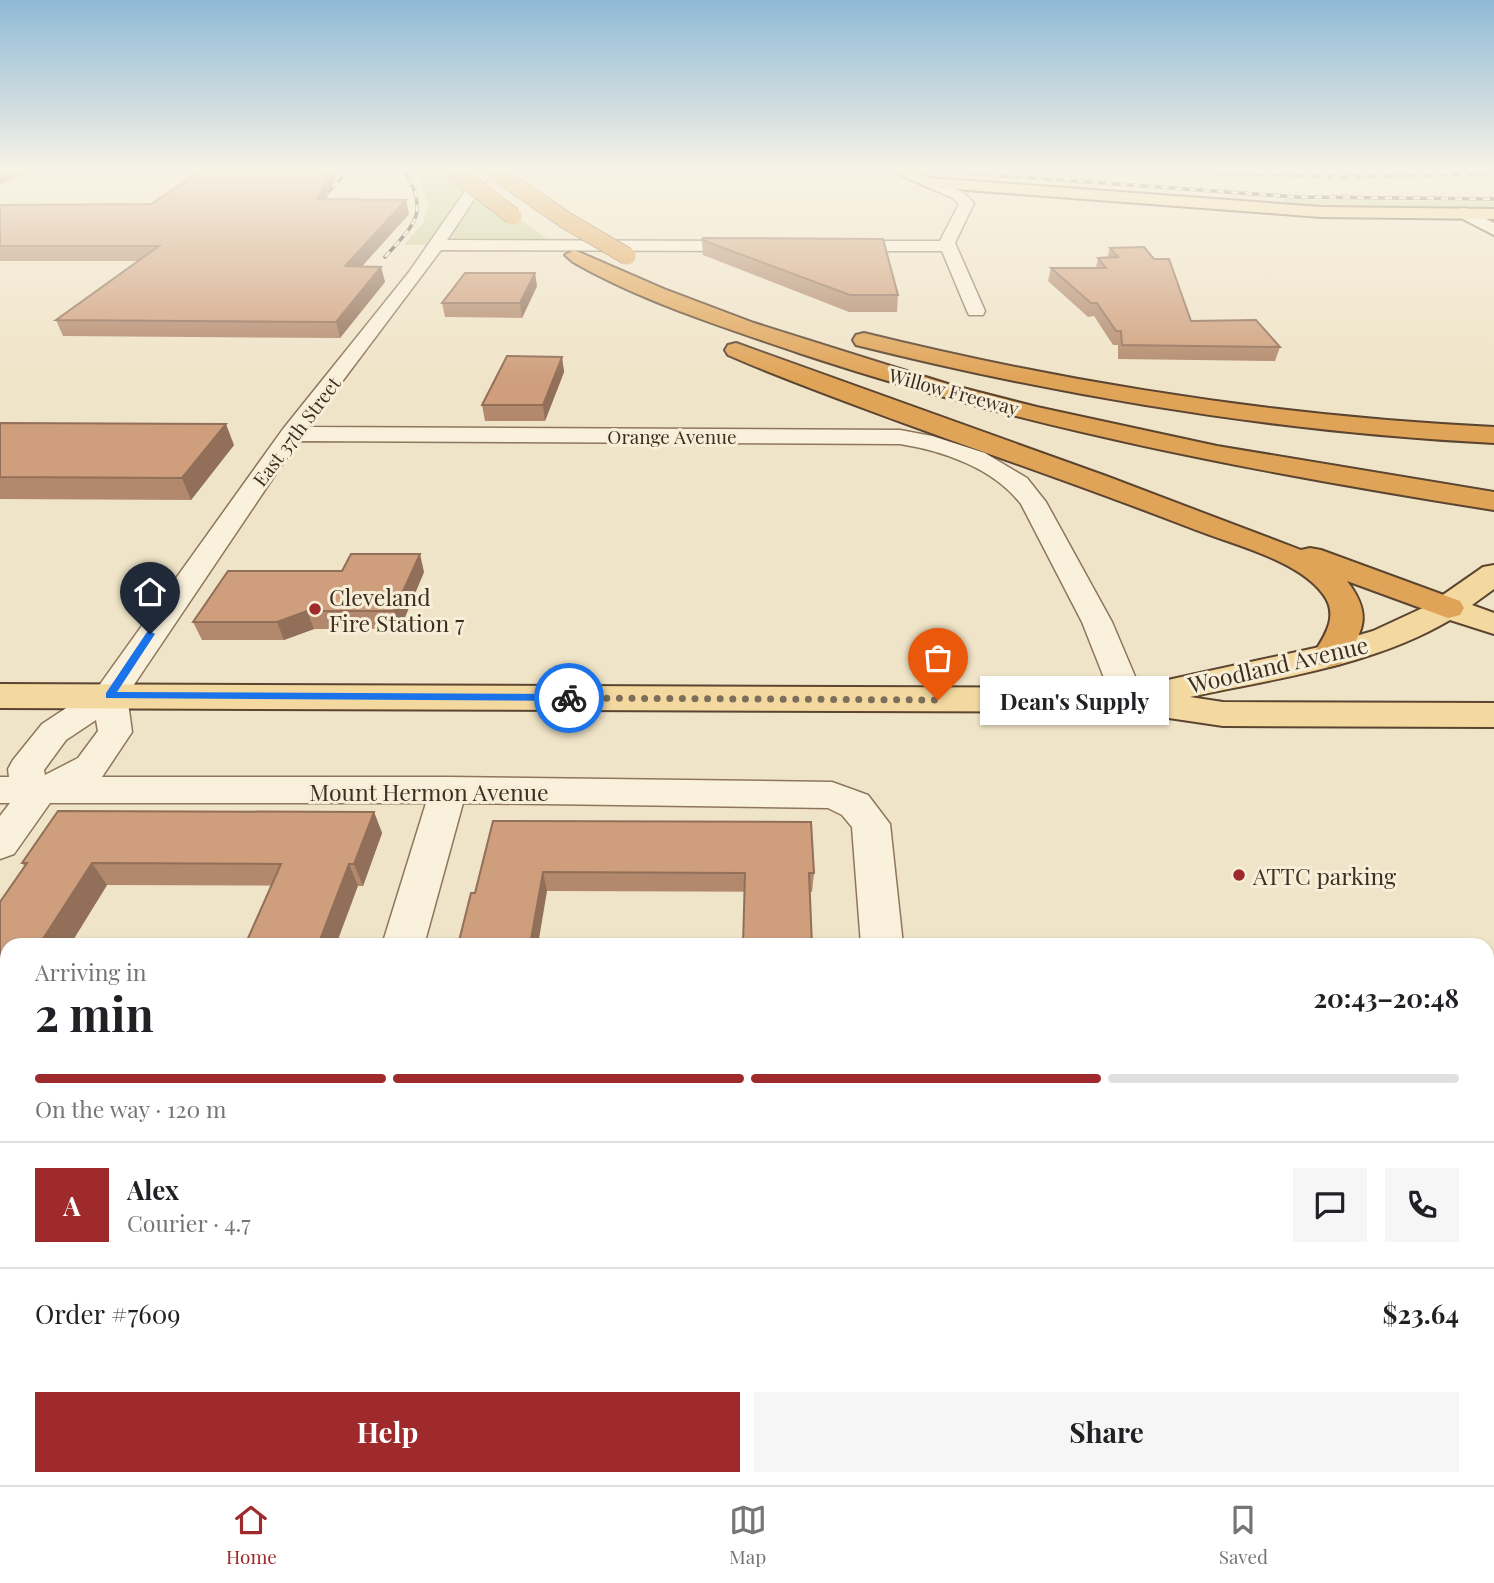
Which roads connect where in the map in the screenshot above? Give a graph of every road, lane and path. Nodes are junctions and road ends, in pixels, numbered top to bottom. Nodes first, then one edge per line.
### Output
1 (440, 240) edge
2 (550, 240) edge
3 (600, 240) edge
4 (947, 240) edge
5 (436, 246) junction
6 (766, 246) edge
7 (820, 246) edge
8 (948, 246) junction
9 (577, 257) junction
10 (650, 267) dead end
11 (975, 311) dead end
12 (291, 434) junction
13 (1494, 435) edge
14 (1488, 493) edge
15 (1172, 510) junction
16 (1494, 574) edge
17 (1448, 608) junction
18 (1494, 624) edge
19 (1329, 656) junction
20 (110, 695) junction
21 (0, 696) edge
22 (1128, 700) junction
23 (1494, 715) edge
24 (0, 790) edge
25 (448, 790) junction
26 (38, 791) junction
27 (0, 844) edge
28 (405, 938) edge
29 (881, 938) edge

1 - 5 street, East 37th Street
2 - 9 highway, Willow Freeway, bridge
3 - 10 highway, bridge
4 - 8 street
5 - 6 street
5 - 12 street, East 37th Street
7 - 8 street
8 - 11 street
9 - 14 highway, Willow Freeway
9 - 15 highway
12 - 20 street, East 37th Street
12 - 22 street, Orange Avenue
13 - 14 highway, Willow Freeway
15 - 17 highway
15 - 19 highway
16 - 17 main road, Woodland Avenue
17 - 18 main road
17 - 19 main road, Woodland Avenue
19 - 22 main road, Woodland Avenue
20 - 21 main road, Woodland Avenue
20 - 22 main road, Woodland Avenue
20 - 26 street
20 - 26 street, East 37th Street
22 - 23 main road, Woodland Avenue
24 - 26 street, Mount Hermon Avenue
25 - 26 street, Mount Hermon Avenue
25 - 28 street
25 - 29 street, Mount Hermon Avenue
26 - 27 street

